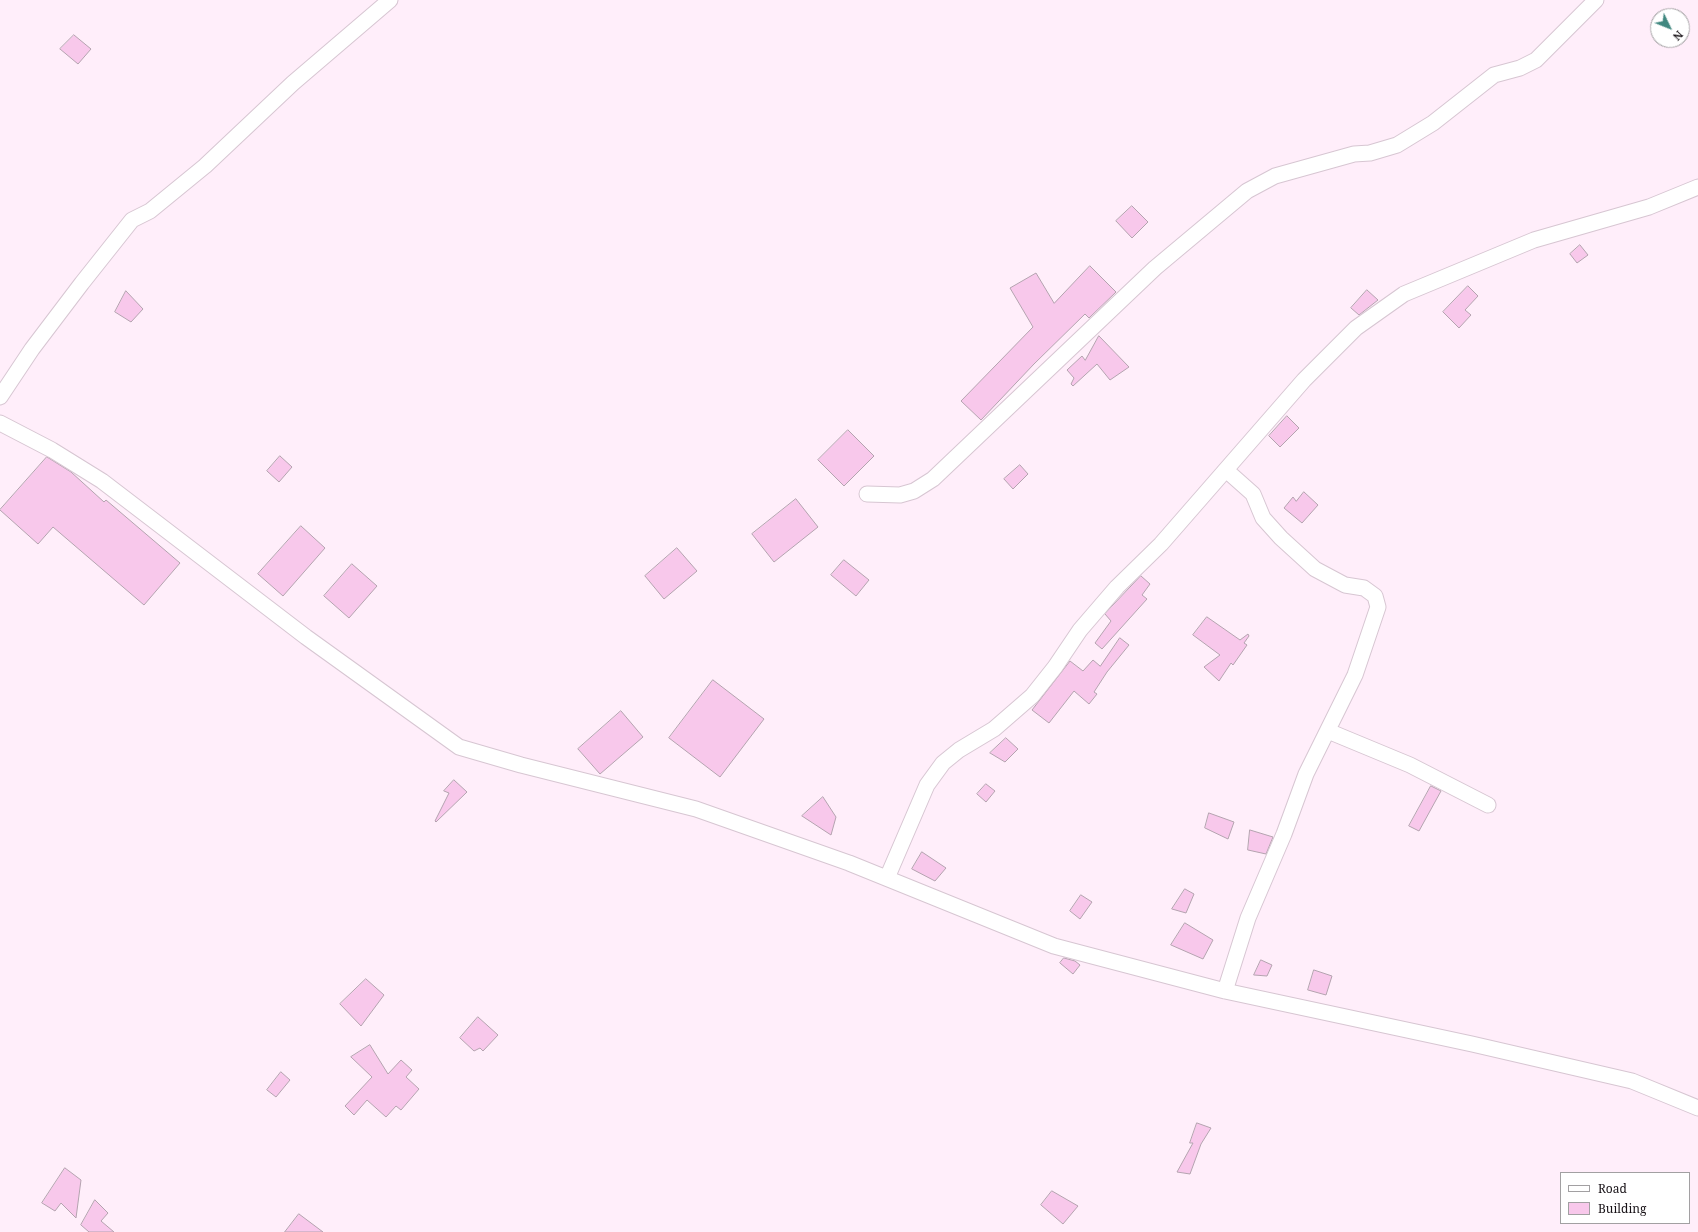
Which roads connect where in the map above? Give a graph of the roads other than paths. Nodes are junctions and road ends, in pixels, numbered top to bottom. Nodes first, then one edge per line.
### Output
1 (390, 0) edge
2 (1596, 0) edge
3 (1698, 187) edge
4 (0, 397) edge
5 (0, 422) edge
6 (1226, 470) junction
7 (867, 494) dead end
8 (1328, 731) junction
9 (1488, 805) dead end
10 (887, 878) junction
11 (1226, 991) junction
12 (1698, 1108) edge

1 - 4 street
2 - 7 street
3 - 6 street
5 - 10 street
6 - 8 street
6 - 10 street
8 - 9 street
8 - 11 street
10 - 11 street
11 - 12 street

